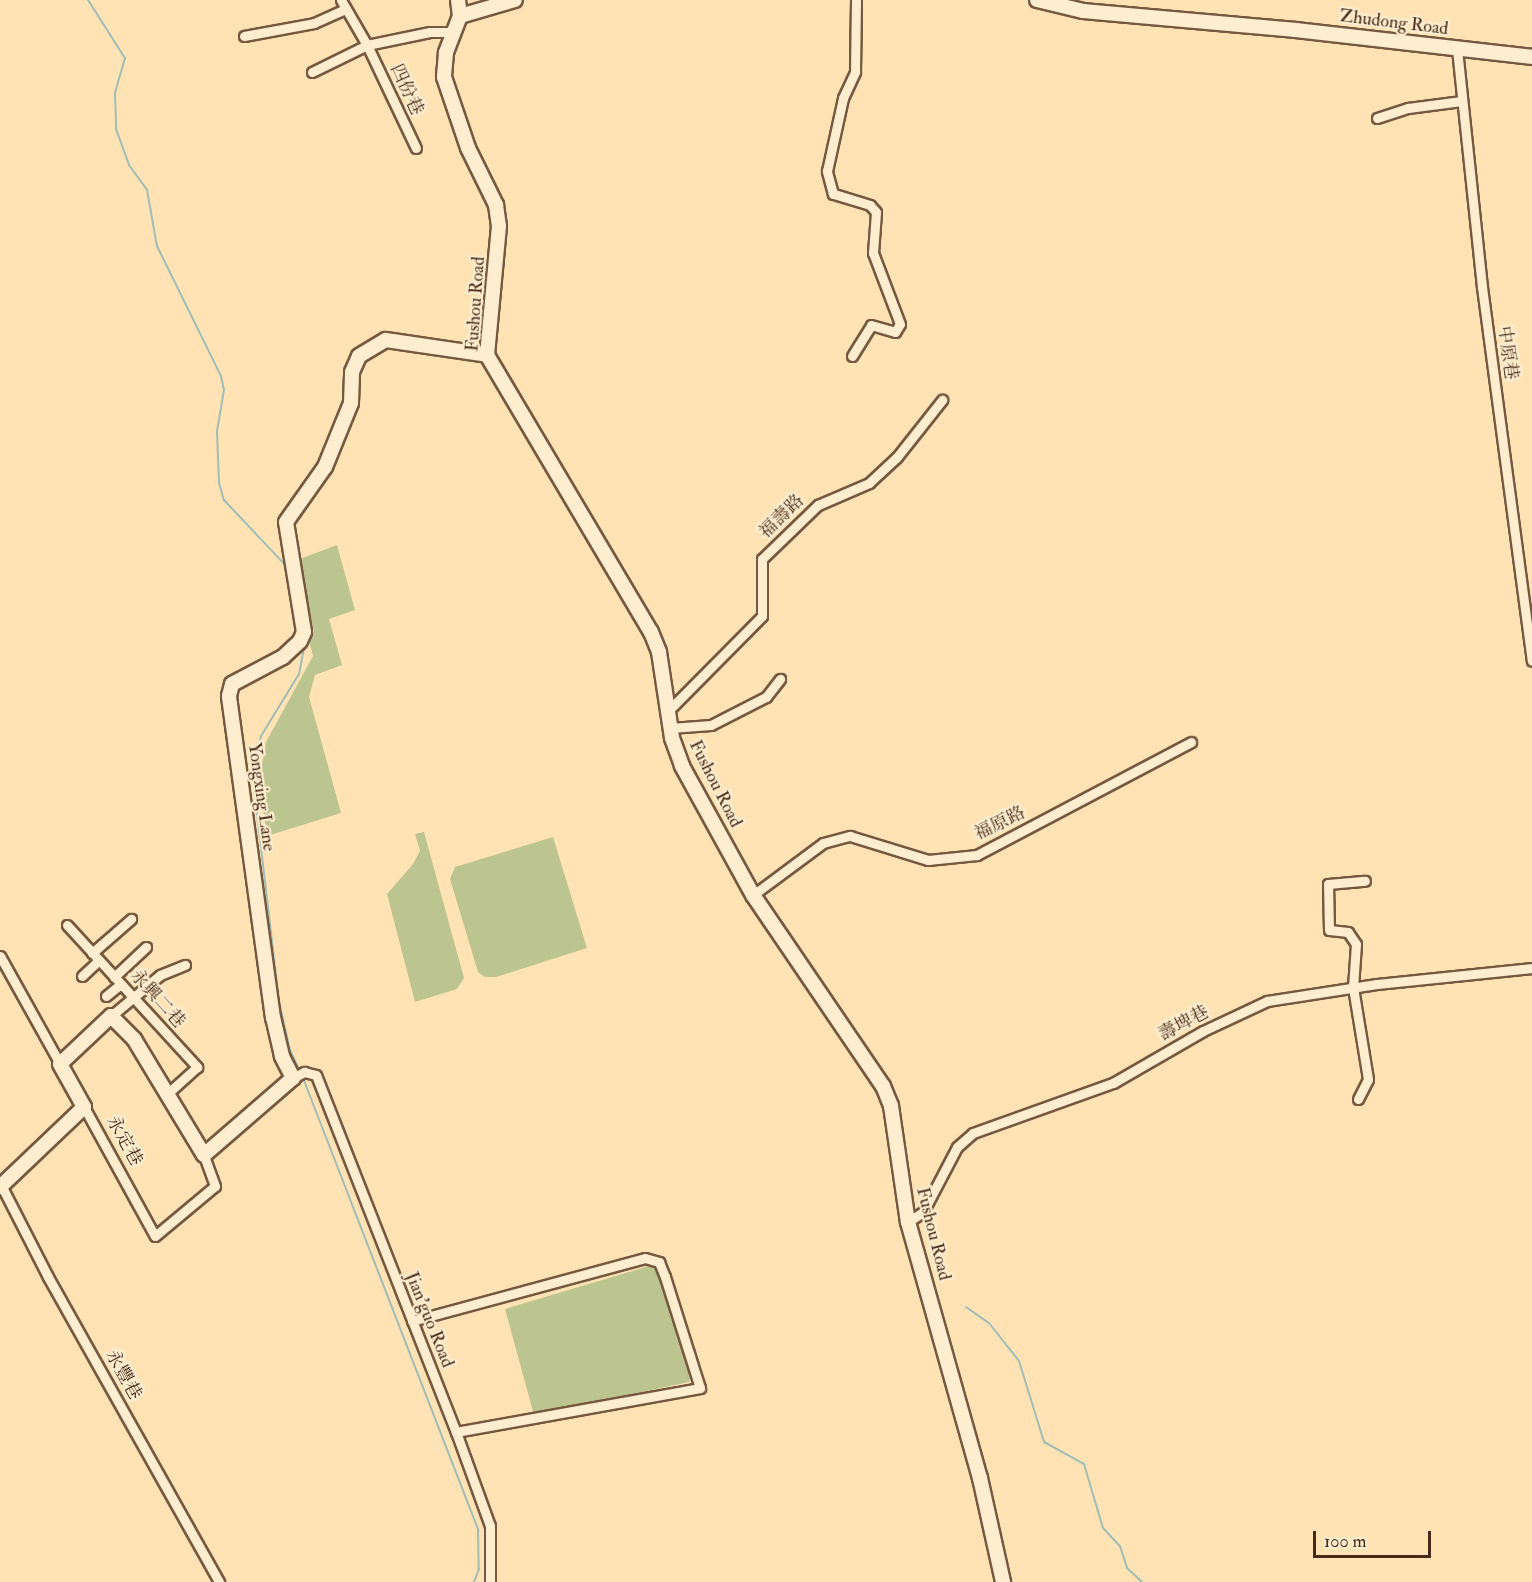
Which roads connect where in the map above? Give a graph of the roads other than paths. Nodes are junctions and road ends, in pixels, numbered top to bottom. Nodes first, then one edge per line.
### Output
1 (459, 0) edge
2 (515, 0) edge
3 (856, 0) edge
4 (1037, 0) edge
5 (343, 5) edge
6 (460, 16) junction
7 (454, 32) junction
8 (244, 36) dead end
9 (367, 45) junction
10 (1457, 49) junction
11 (1532, 57) edge
12 (312, 72) dead end
13 (1462, 101) junction
14 (1377, 118) dead end
15 (416, 148) dead end
16 (488, 355) junction
17 (852, 356) dead end
18 (942, 400) dead end
19 (1532, 661) edge
20 (780, 679) dead end
21 (667, 712) junction
22 (670, 728) junction
23 (1191, 742) dead end
24 (1365, 881) dead end
25 (753, 895) junction
26 (130, 919) dead end
27 (67, 925) dead end
28 (146, 947) dead end
29 (0, 956) edge
30 (96, 956) junction
31 (185, 965) dead end
32 (1532, 968) edge
33 (82, 976) dead end
34 (117, 980) junction
35 (1353, 987) junction
36 (106, 996) dead end
37 (133, 997) junction
38 (111, 1016) junction
39 (60, 1064) junction
40 (298, 1074) junction
41 (169, 1092) junction
42 (1358, 1099) dead end
43 (84, 1107) junction
44 (204, 1155) junction
45 (1, 1185) edge
46 (909, 1222) junction
47 (412, 1321) junction
48 (456, 1432) junction
49 (219, 1582) edge
50 (490, 1582) edge
51 (1003, 1582) edge

1 - 6 street, Fushou Road
2 - 6 street
3 - 17 street
4 - 10 street, Zhudong Road
5 - 8 street
5 - 9 street, 四份巷
6 - 7 street, Fushou Road
7 - 9 street, 四份巷
7 - 16 street, Fushou Road
9 - 12 street, 四份巷
9 - 15 street, 四份巷
10 - 11 street, Zhudong Road
10 - 13 street, 中原巷
13 - 14 street
13 - 19 street, 中原巷
16 - 21 street, Fushou Road
16 - 40 street, Yongxing Lane
18 - 21 street, 福壽路
20 - 22 street
21 - 22 street, Fushou Road
22 - 25 street, Fushou Road
23 - 25 street, 福原路
24 - 35 street
25 - 46 street, Fushou Road
26 - 30 street
27 - 30 street, 永興二巷
28 - 34 street
29 - 39 street
30 - 33 street
30 - 34 street, 永興二巷
31 - 37 street
32 - 35 street, 壽埤巷
34 - 36 street
34 - 37 street, 永興二巷
35 - 42 street
35 - 46 street, 壽埤巷
37 - 38 street
37 - 41 street, 永興二巷
38 - 39 street
38 - 41 street
39 - 43 street, 永定巷
40 - 44 street
40 - 47 street, Jian'guo Road
41 - 44 street
43 - 44 street, 永定巷
43 - 45 street
45 - 49 street, 永豐巷
46 - 51 street, Fushou Road
47 - 48 street, Jian'guo Road
47 - 48 street
48 - 50 street, Jian'guo Road

